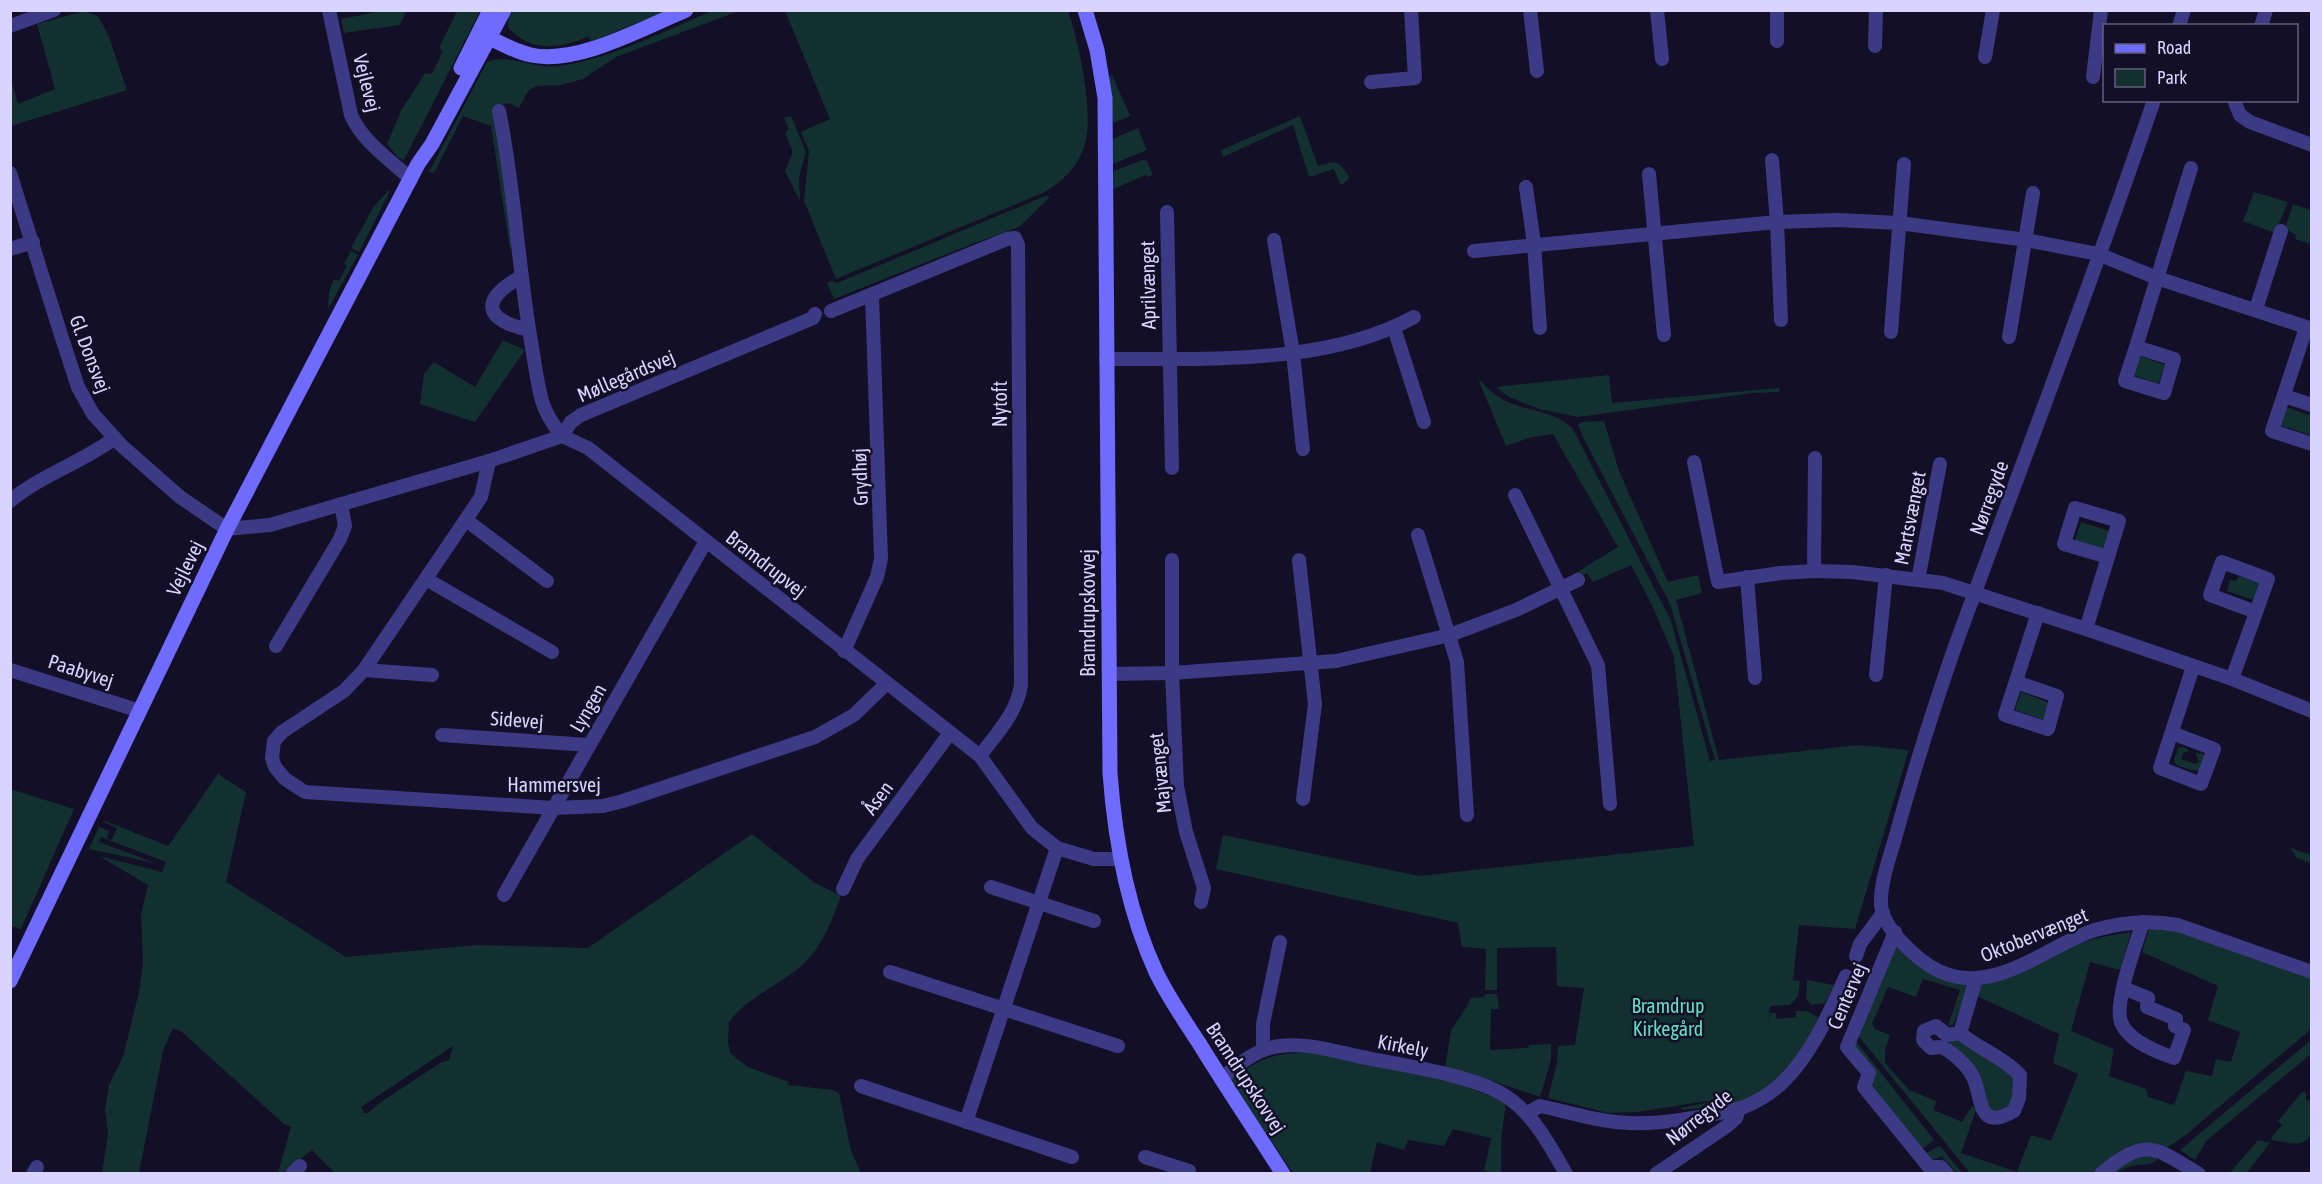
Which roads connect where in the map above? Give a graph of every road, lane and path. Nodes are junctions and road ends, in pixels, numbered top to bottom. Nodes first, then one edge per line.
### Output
1 (54, 10) edge
2 (329, 10) edge
3 (490, 10) edge
4 (504, 10) edge
5 (686, 10) edge
6 (1085, 10) edge
7 (1411, 10) edge
8 (1530, 10) edge
9 (1657, 10) edge
10 (1777, 10) edge
11 (1876, 10) edge
12 (1993, 10) edge
13 (2101, 10) edge
14 (10, 26) edge
15 (483, 35) junction
16 (1777, 41) dead end
17 (1875, 46) dead end
18 (1985, 57) dead end
19 (1662, 59) dead end
20 (1537, 72) dead end
21 (2093, 77) dead end
22 (1371, 82) dead end
23 (2153, 102) edge
24 (2235, 102) edge
25 (498, 111) dead end
26 (2312, 145) edge
27 (1772, 160) dead end
28 (1904, 164) dead end
29 (2191, 168) dead end
30 (10, 173) edge
31 (1648, 174) dead end
32 (411, 179) junction
33 (1526, 187) dead end
34 (2033, 193) dead end
35 (1167, 212) dead end
36 (1777, 222) junction
37 (1899, 223) junction
38 (2282, 231) dead end
39 (1654, 232) junction
40 (1274, 240) dead end
41 (2026, 240) junction
42 (33, 242) junction
43 (1534, 244) junction
44 (10, 249) edge
45 (1474, 251) dead end
46 (2098, 254) junction
47 (522, 277) junction
48 (2157, 278) junction
49 (872, 295) junction
50 (2256, 309) junction
51 (831, 310) dead end
52 (815, 315) dead end
53 (1414, 317) dead end
54 (1781, 320) dead end
55 (1394, 328) junction
56 (1540, 328) dead end
57 (2309, 328) edge
58 (529, 330) junction
59 (1891, 332) dead end
60 (1664, 335) dead end
61 (2009, 337) dead end
62 (2136, 347) dead end
63 (1293, 353) junction
64 (1169, 358) junction
65 (1106, 359) junction
66 (2284, 396) junction
67 (2312, 405) edge
68 (1424, 422) dead end
69 (562, 436) junction
70 (115, 438) junction
71 (2312, 444) edge
72 (1303, 449) dead end
73 (1815, 458) dead end
74 (489, 461) junction
75 (1694, 462) dead end
76 (1940, 464) dead end
77 (1172, 468) dead end
78 (1515, 495) dead end
79 (10, 501) edge
80 (341, 504) junction
81 (466, 520) junction
82 (227, 529) junction
83 (1418, 535) dead end
84 (706, 541) junction
85 (2108, 557) dead end
86 (1173, 560) dead end
87 (1299, 560) dead end
88 (1814, 571) junction
89 (1886, 575) junction
90 (1747, 577) junction
91 (426, 579) junction
92 (1578, 580) dead end
93 (1918, 580) junction
94 (547, 581) dead end
95 (1560, 590) junction
96 (1975, 592) junction
97 (2256, 612) dead end
98 (2038, 613) junction
99 (2086, 628) junction
100 (1450, 635) junction
101 (276, 646) dead end
102 (844, 651) junction
103 (552, 652) dead end
104 (1311, 664) junction
105 (2193, 667) junction
106 (10, 670) edge
107 (364, 670) junction
108 (1172, 673) junction
109 (1109, 674) junction
110 (432, 675) dead end
111 (1876, 675) dead end
112 (1755, 678) dead end
113 (2232, 679) junction
114 (2016, 682) dead end
115 (887, 683) junction
116 (140, 711) junction
117 (2312, 711) edge
118 (950, 733) junction
119 (2172, 733) dead end
120 (442, 735) dead end
121 (589, 745) junction
122 (980, 756) junction
123 (1303, 800) dead end
124 (1610, 804) dead end
125 (553, 808) junction
126 (1467, 815) dead end
127 (1057, 848) junction
128 (1120, 859) junction
129 (991, 887) dead end
130 (843, 889) dead end
131 (504, 895) dead end
132 (1201, 902) dead end
133 (1040, 903) junction
134 (1883, 914) junction
135 (1094, 921) dead end
136 (2143, 922) junction
137 (1895, 932) junction
138 (1280, 942) dead end
139 (1856, 956) dead end
140 (890, 972) dead end
141 (2312, 972) edge
142 (1846, 976) dead end
143 (1976, 979) junction
144 (10, 981) edge
145 (2123, 988) junction
146 (1004, 1008) junction
147 (1949, 1038) junction
148 (1118, 1046) dead end
149 (1263, 1050) junction
150 (1221, 1078) junction
151 (861, 1086) dead end
152 (1739, 1108) junction
153 (1527, 1113) junction
154 (966, 1122) junction
155 (1072, 1157) dead end
156 (1145, 1157) dead end
157 (1189, 1173) edge
158 (1284, 1173) edge
159 (1566, 1173) edge
160 (1656, 1173) edge
161 (1947, 1173) edge
162 (2101, 1173) edge
163 (2199, 1173) edge

1 - 14 street
2 - 32 street, Vejlevej
3 - 15 street, Vejlevej
4 - 15 street, Vejlevej
5 - 15 street
6 - 65 street, Bramdrupskovvej
7 - 22 street
8 - 20 street
9 - 19 street
10 - 16 street
11 - 17 street
12 - 18 street
13 - 21 street
15 - 32 street, Vejlevej
23 - 46 street, Nørregyde
24 - 26 street
25 - 47 street
27 - 36 street
28 - 37 street
29 - 48 street
30 - 42 street, Gl. Donsvej
31 - 39 street
32 - 82 street, Vejlevej
33 - 43 street
34 - 41 street
35 - 64 street, Aprilvænget
36 - 37 street
36 - 39 street
36 - 54 street
37 - 41 street
37 - 59 street
38 - 50 street
39 - 43 street
39 - 60 street
40 - 63 street
41 - 46 street
41 - 61 street
42 - 44 street
42 - 70 street, Gl. Donsvej
43 - 45 street
43 - 56 street
46 - 48 street
46 - 96 street, Nørregyde
47 - 58 street
47 - 58 street
48 - 50 street
48 - 62 street
49 - 51 street, Nytoft
49 - 102 street, Grydhøj
49 - 122 street, Nytoft
50 - 57 street
52 - 69 street, Møllegårdsvej
53 - 55 street
55 - 63 street
55 - 68 street
57 - 66 street
58 - 69 street
63 - 64 street
63 - 72 street
64 - 65 street
64 - 77 street, Aprilvænget
65 - 109 street, Bramdrupskovvej
66 - 67 street
66 - 71 street
69 - 74 street
69 - 84 street, Bramdrupvej
70 - 79 street
70 - 82 street, Gl. Donsvej
73 - 88 street
74 - 80 street
74 - 81 street
75 - 90 street, Martsvænget
76 - 93 street, Martsvænget
78 - 95 street
80 - 82 street
80 - 101 street
81 - 91 street
81 - 94 street
82 - 116 street, Vejlevej
83 - 100 street
84 - 102 street, Bramdrupvej
84 - 121 street, Lyngen
85 - 99 street
86 - 108 street, Majvænget
87 - 104 street
88 - 89 street, Martsvænget
88 - 90 street, Martsvænget
89 - 93 street, Martsvænget
89 - 111 street, Martsvænget
90 - 112 street
91 - 103 street
91 - 107 street
92 - 95 street
93 - 96 street, Martsvænget
95 - 100 street
95 - 124 street
96 - 98 street, Martsvænget
96 - 134 street, Nørregyde
97 - 113 street
98 - 99 street, Martsvænget
98 - 114 street
99 - 105 street, Martsvænget
100 - 104 street
100 - 126 street
102 - 115 street, Bramdrupvej
104 - 108 street
104 - 123 street
105 - 113 street, Martsvænget
105 - 119 street
106 - 116 street, Paabyvej
107 - 110 street
107 - 125 street, Hammersvej
108 - 109 street
108 - 132 street, Majvænget
109 - 128 street, Bramdrupskovvej
113 - 117 street, Martsvænget
115 - 118 street, Bramdrupvej
115 - 125 street, Hammersvej
116 - 144 street, Vejlevej
118 - 122 street, Bramdrupvej
118 - 130 street, Åsen
120 - 121 street, Sidevej
121 - 125 street, Lyngen
122 - 127 street, Bramdrupvej
125 - 131 street, Lyngen
127 - 128 street, Bramdrupvej
127 - 133 street
128 - 150 street, Bramdrupskovvej
129 - 133 street
133 - 135 street
133 - 146 street
134 - 137 street
134 - 139 street
136 - 141 street, Oktobervænget
136 - 143 street, Oktobervænget
136 - 145 street
137 - 143 street, Oktobervænget
137 - 161 street, Centervej
138 - 149 street
140 - 146 street
142 - 152 street, Nørregyde
143 - 147 street, Oktobervænget
145 - 145 street
146 - 148 street
146 - 154 street
147 - 147 street
149 - 150 street, Kirkely
149 - 153 street, Kirkely
150 - 158 street, Bramdrupskovvej
151 - 154 street
152 - 153 street
152 - 160 street, Nørregyde
153 - 159 street, Kirkely
154 - 155 street
156 - 157 street
162 - 163 street

